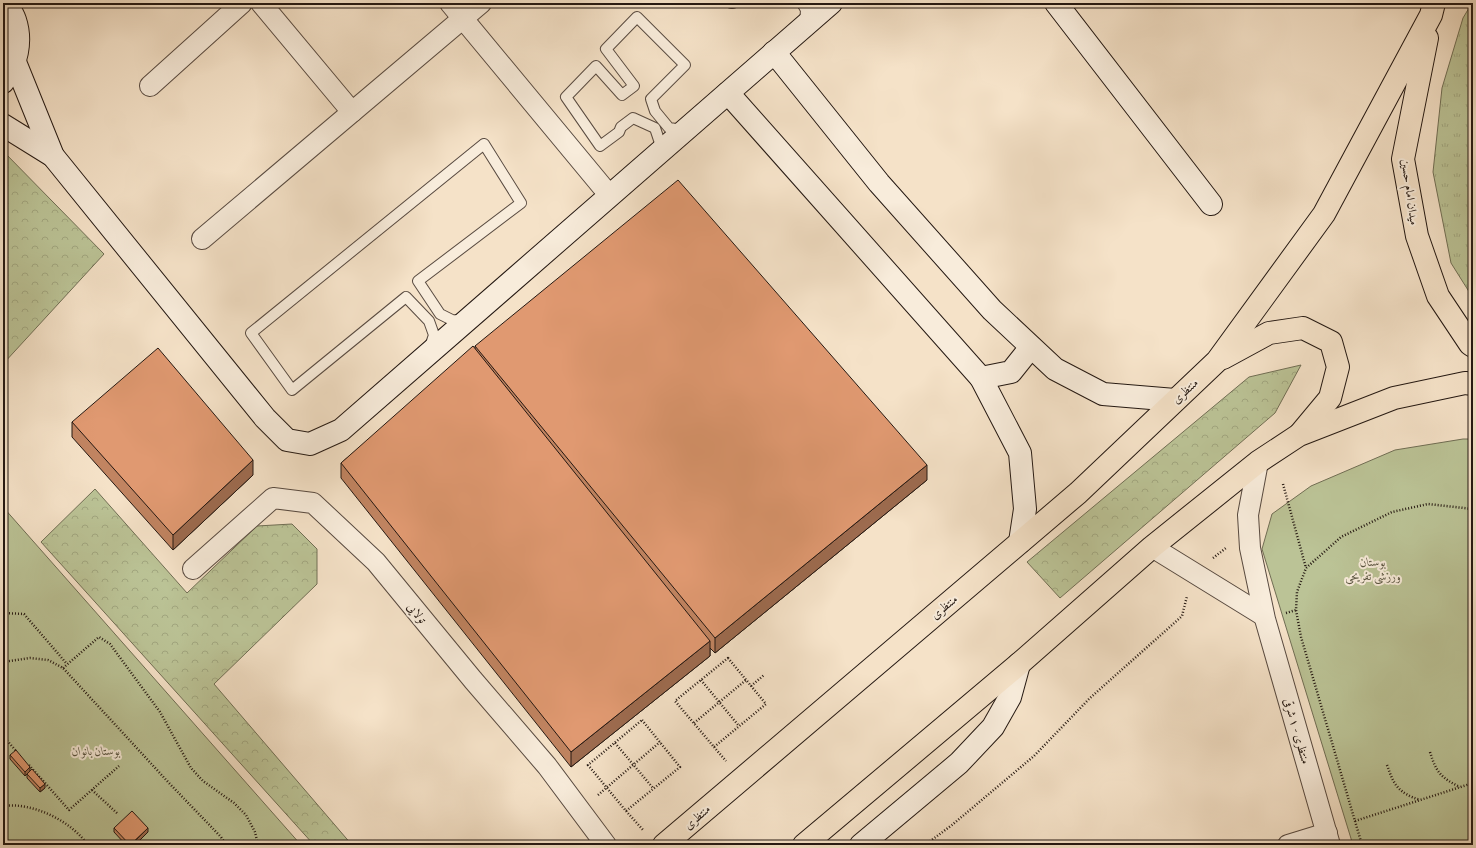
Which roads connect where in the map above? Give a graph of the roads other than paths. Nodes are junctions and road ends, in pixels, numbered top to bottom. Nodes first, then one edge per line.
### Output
1 (6, 3) edge
2 (242, 3) edge
3 (261, 3) edge
4 (450, 3) edge
5 (481, 3) edge
6 (802, 3) edge
7 (831, 3) edge
8 (1056, 3) edge
9 (1435, 7) edge
10 (463, 18) junction
11 (805, 26) junction
12 (774, 52) junction
13 (15, 62) junction
14 (3, 82) edge
15 (150, 86) dead end
16 (728, 93) junction
17 (352, 112) junction
18 (3, 125) edge
19 (686, 130) junction
20 (661, 151) junction
21 (53, 156) junction
22 (610, 196) junction
23 (1211, 204) dead end
24 (202, 238) dead end
25 (467, 321) junction
26 (1473, 346) edge
27 (1031, 347) junction
28 (428, 355) junction
29 (1217, 361) junction
30 (982, 378) junction
31 (1473, 384) edge
32 (1175, 400) junction
33 (1299, 435) junction
34 (1258, 462) junction
35 (1020, 542) junction
36 (1152, 547) junction
37 (193, 569) dead end
38 (1264, 616) junction
39 (1019, 664) junction
40 (655, 839) edge
41 (1329, 839) edge
42 (870, 842) edge
43 (606, 845) edge
44 (804, 845) edge
45 (1288, 845) edge

1 - 13 street
2 - 15 street
3 - 17 street
4 - 10 street
5 - 10 street
6 - 11 lane
7 - 11 street
8 - 23 street
9 - 26 main road, میدان امام حسین
9 - 29 main road
10 - 17 street
10 - 22 street
11 - 12 street
12 - 16 street
12 - 27 street
13 - 14 street
13 - 21 street
16 - 19 street
16 - 30 street
17 - 24 street
18 - 21 street
19 - 20 street
19 - 20 lane
20 - 22 street
21 - 28 street
22 - 25 street
25 - 28 street
25 - 28 lane
27 - 30 street
27 - 32 street
29 - 32 main road, منتظری
29 - 33 main road
30 - 35 street
31 - 33 main road
32 - 35 main road, منتظری
33 - 34 main road
34 - 36 main road
34 - 38 street, منتظری - ۱ شرقی
35 - 40 main road, منتظری
36 - 38 street
36 - 39 main road
37 - 43 street, تولایی
38 - 41 street, منتظری - ۱ شرقی
39 - 42 street
39 - 44 main road
41 - 45 street

